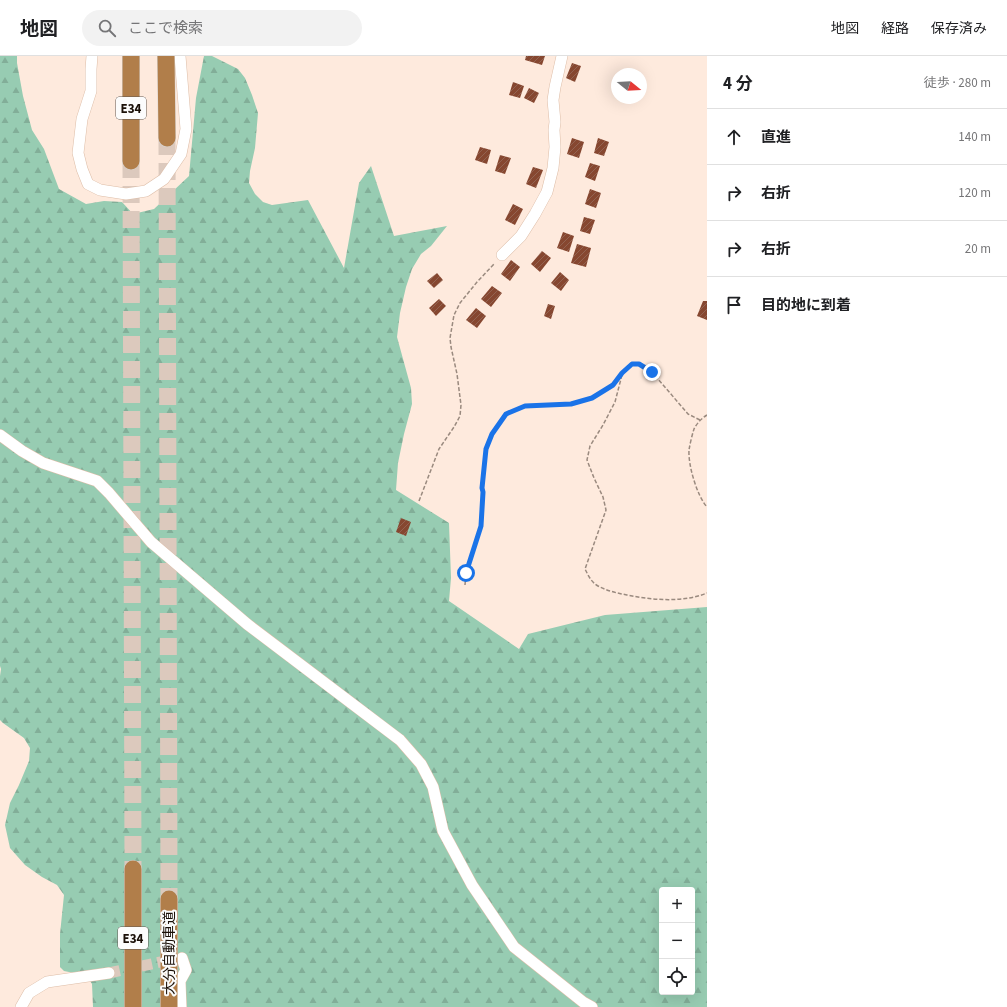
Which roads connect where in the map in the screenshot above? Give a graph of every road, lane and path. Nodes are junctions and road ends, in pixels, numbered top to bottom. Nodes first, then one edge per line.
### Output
1 (92, 56) edge
2 (131, 56) edge
3 (166, 56) edge
4 (180, 56) edge
5 (562, 56) edge
6 (167, 138) tunnel mouth
7 (131, 161) tunnel mouth
8 (502, 255) joint
9 (622, 373) junction
10 (707, 415) edge
11 (700, 420) junction
12 (0, 436) edge
13 (419, 501) dead end
14 (707, 507) edge
15 (465, 585) dead end
16 (707, 593) edge
17 (133, 869) tunnel mouth
18 (169, 899) tunnel mouth
19 (182, 958) dead end
20 (109, 973) tunnel mouth
21 (21, 1007) edge
22 (133, 1007) edge
23 (169, 1007) edge
24 (181, 1007) edge
25 (592, 1007) edge

1 - 4 street
2 - 7 highway, E34
3 - 6 highway, E34
5 - 8 street
8 - 13 path
9 - 11 path
9 - 15 path
9 - 16 path
10 - 11 path
11 - 14 path
12 - 25 street
17 - 22 highway, E34
18 - 23 highway, 大分自動車道
19 - 24 street
20 - 21 street

